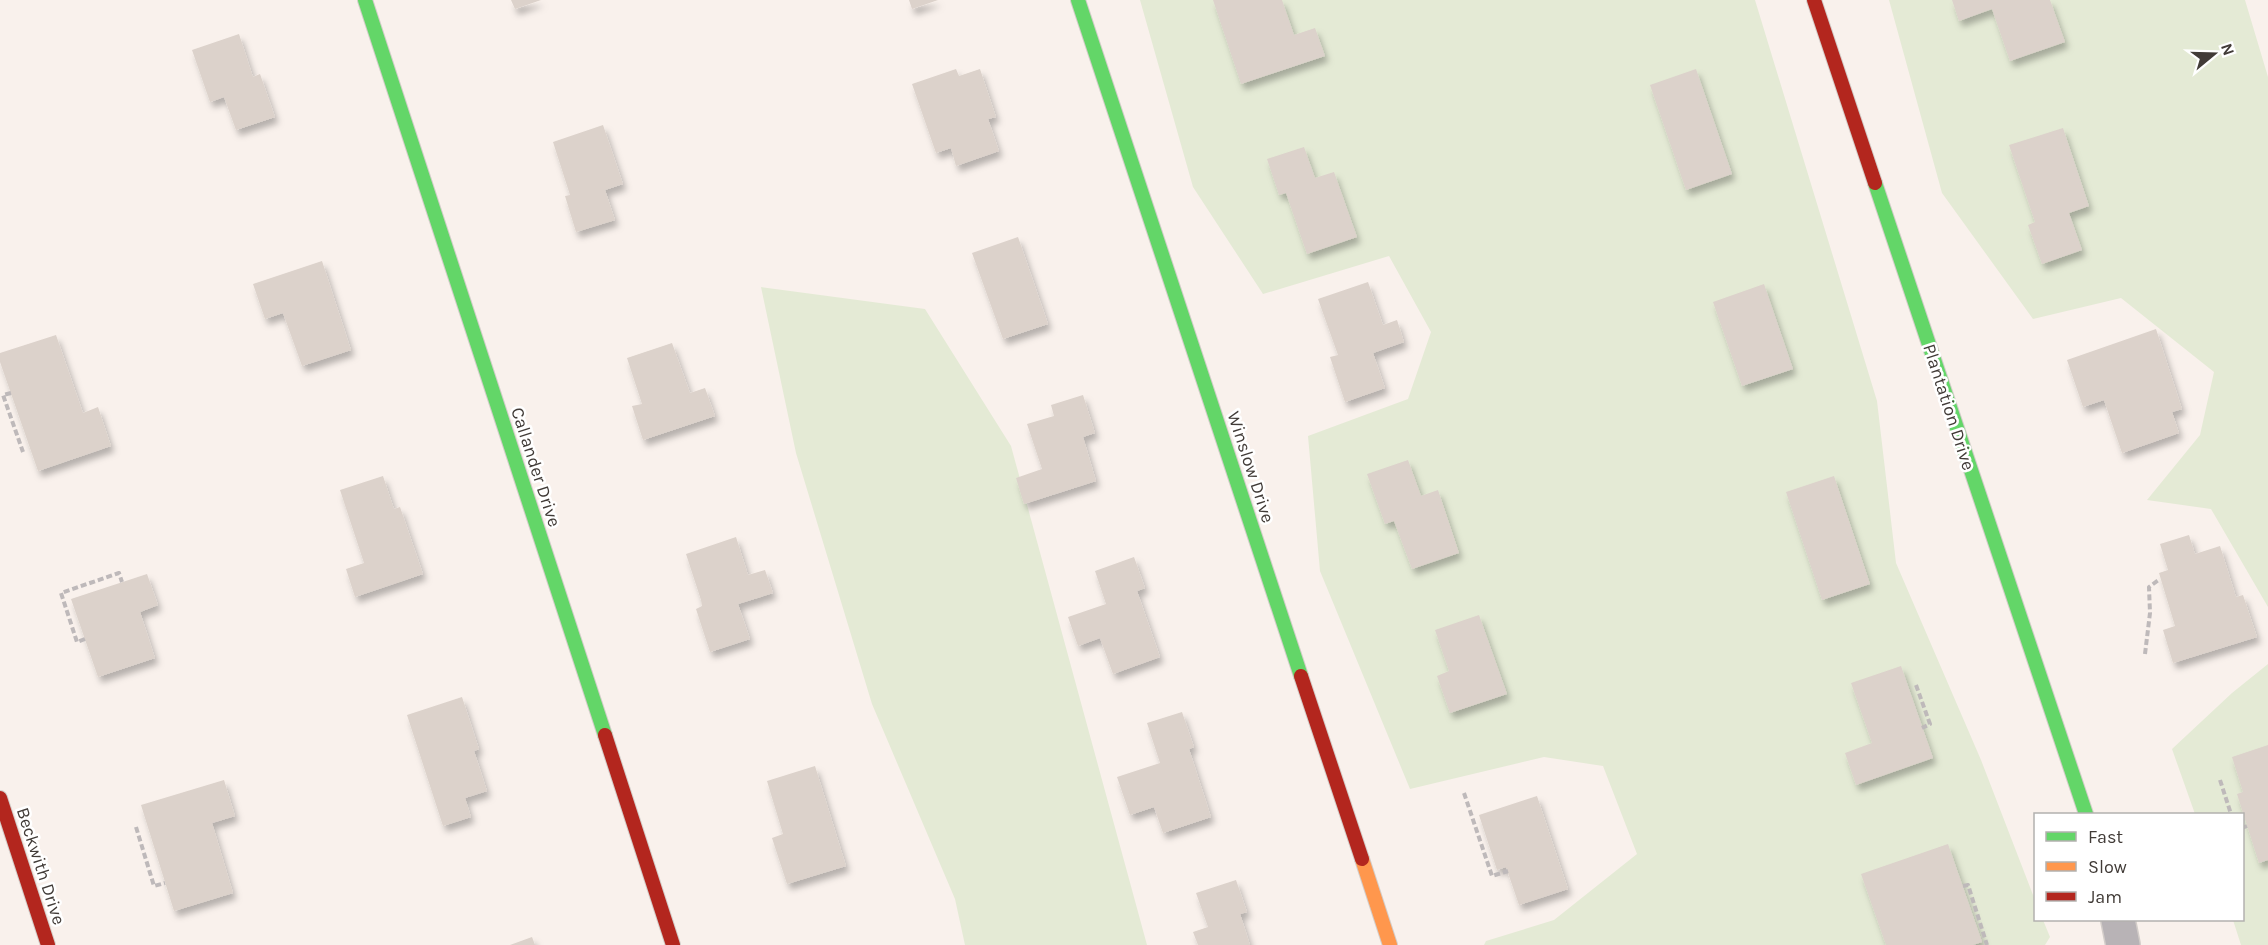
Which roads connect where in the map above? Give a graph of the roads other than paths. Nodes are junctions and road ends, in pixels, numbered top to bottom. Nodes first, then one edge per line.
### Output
1 (365, 0) edge
2 (1078, 0) edge
3 (1814, 0) edge
4 (0, 798) edge
5 (2086, 813) edge
6 (2118, 921) edge
7 (48, 945) edge
8 (673, 945) edge
9 (1390, 945) edge
10 (2123, 945) edge

1 - 8 street, Callander Drive
2 - 9 street, Winslow Drive
3 - 5 street, Plantation Drive
4 - 7 street, Beckwith Drive
6 - 10 street

